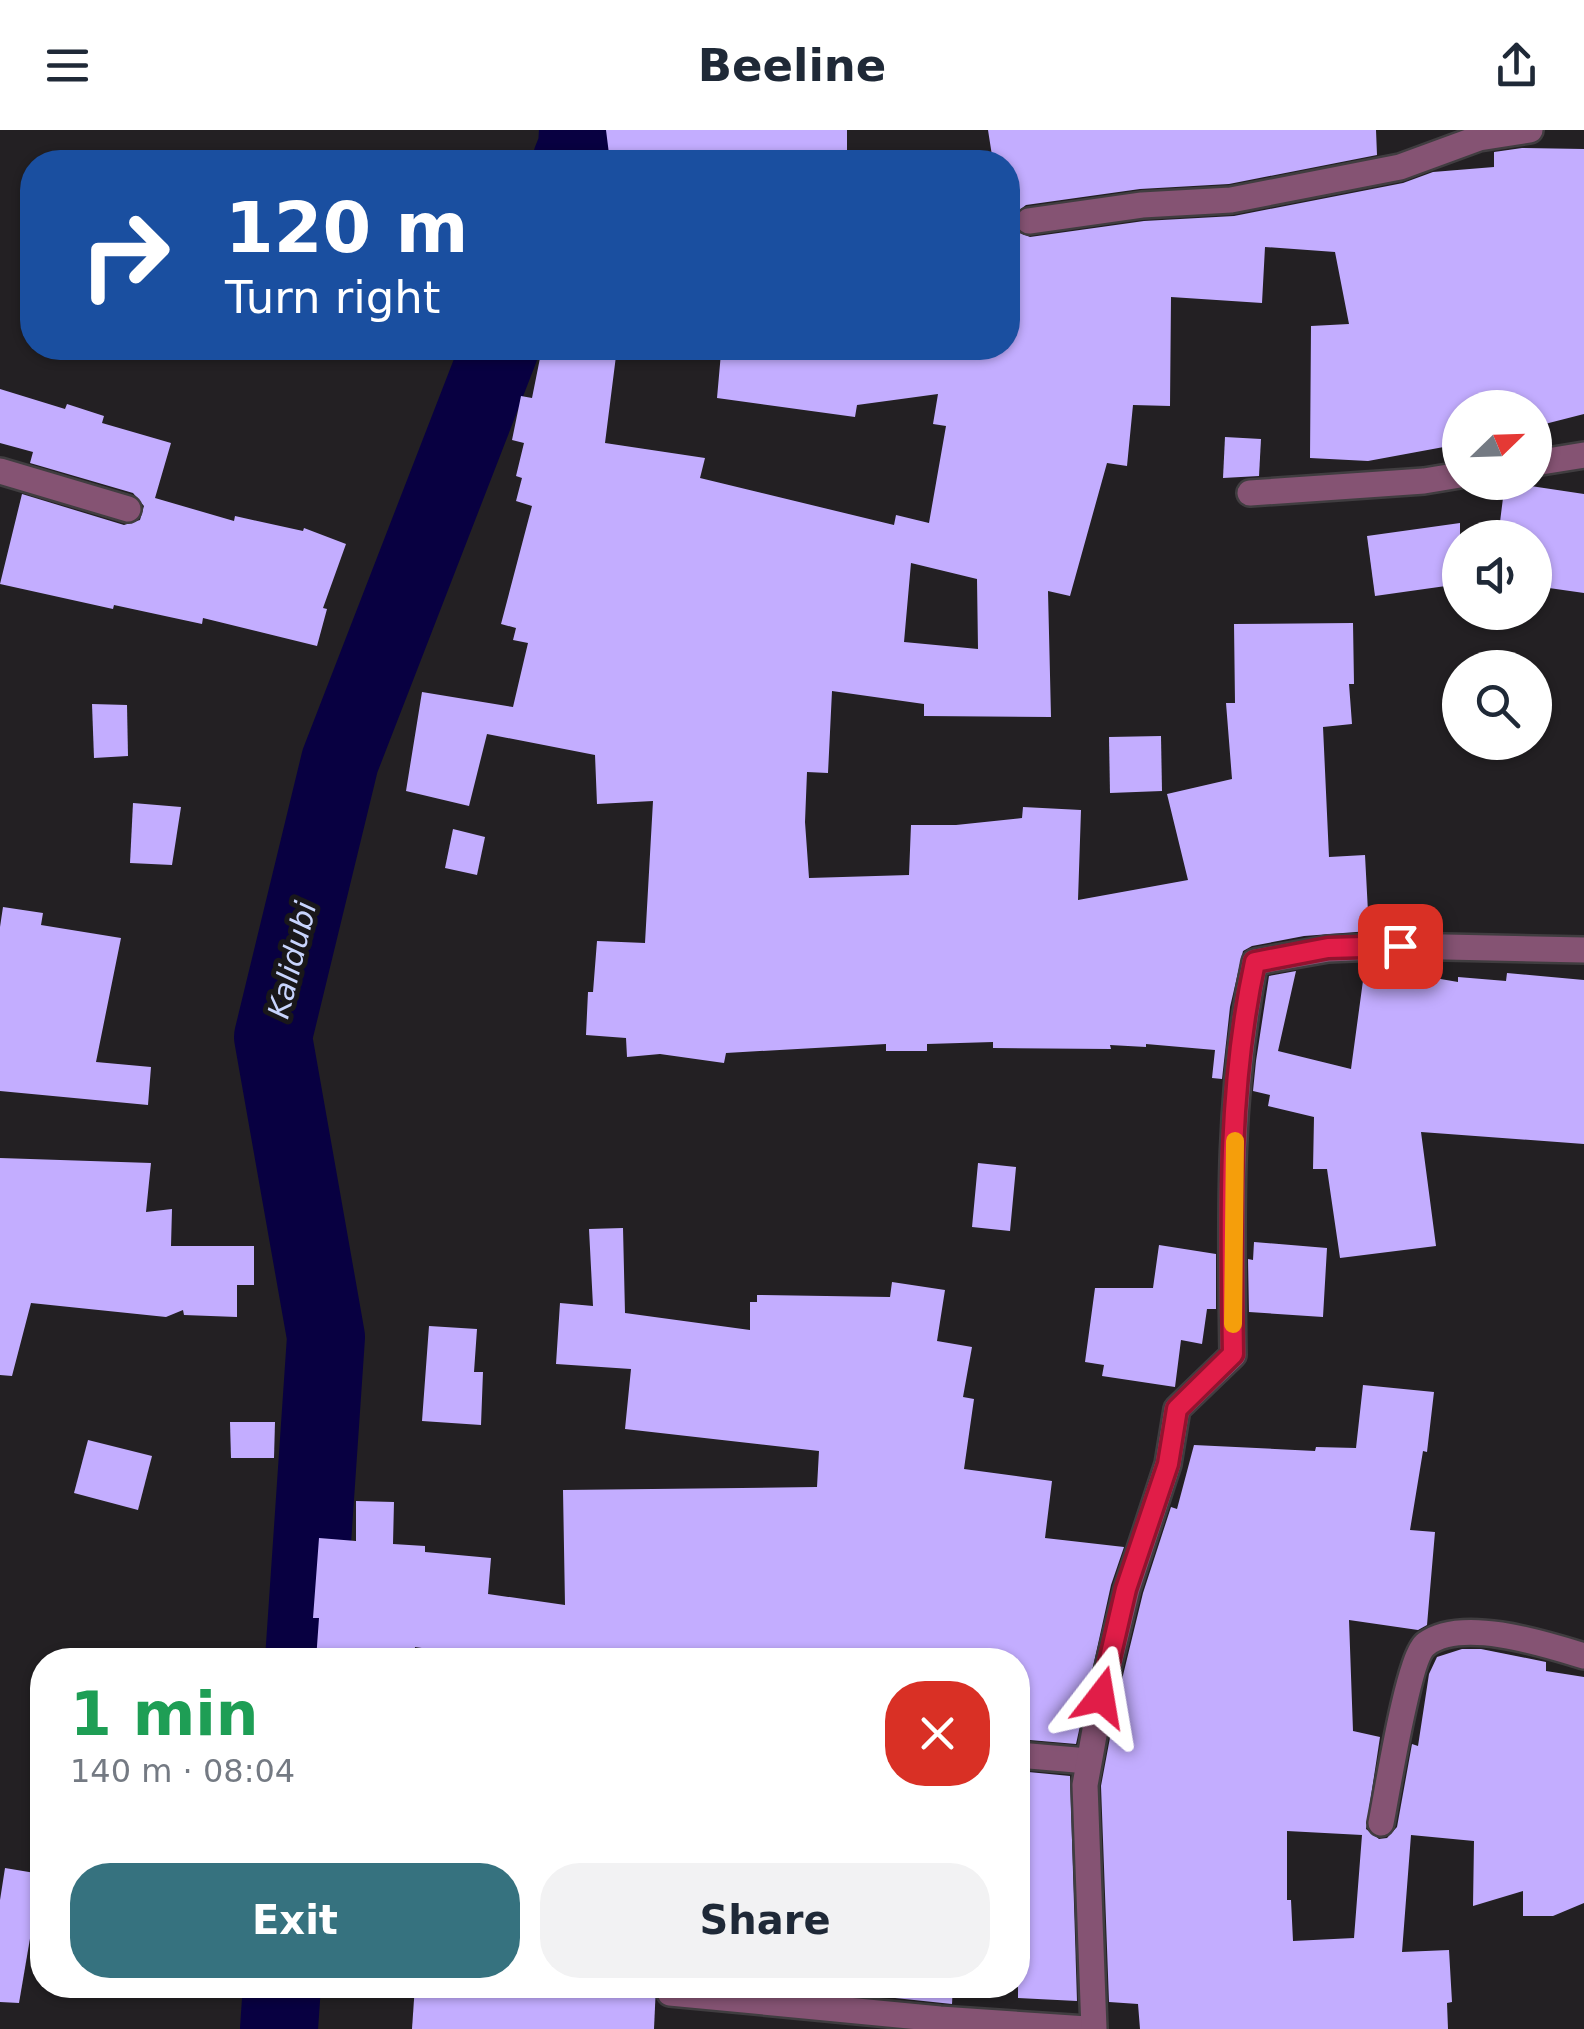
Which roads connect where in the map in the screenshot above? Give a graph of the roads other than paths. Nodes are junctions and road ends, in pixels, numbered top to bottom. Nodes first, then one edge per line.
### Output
1 (1530, 130) edge
2 (1029, 220) dead end
3 (1584, 455) edge
4 (1552, 460) edge
5 (0, 471) edge
6 (1442, 478) edge
7 (1250, 492) dead end
8 (128, 509) dead end
9 (1584, 950) edge
10 (1584, 1656) edge
11 (1030, 1756) edge
12 (1088, 1761) junction
13 (1381, 1823) dead end
14 (730, 1998) edge
15 (1091, 2029) edge

1 - 2 street
3 - 4 street
5 - 8 street
6 - 7 street
9 - 12 street
10 - 13 street
11 - 12 street
12 - 15 street
14 - 15 street

